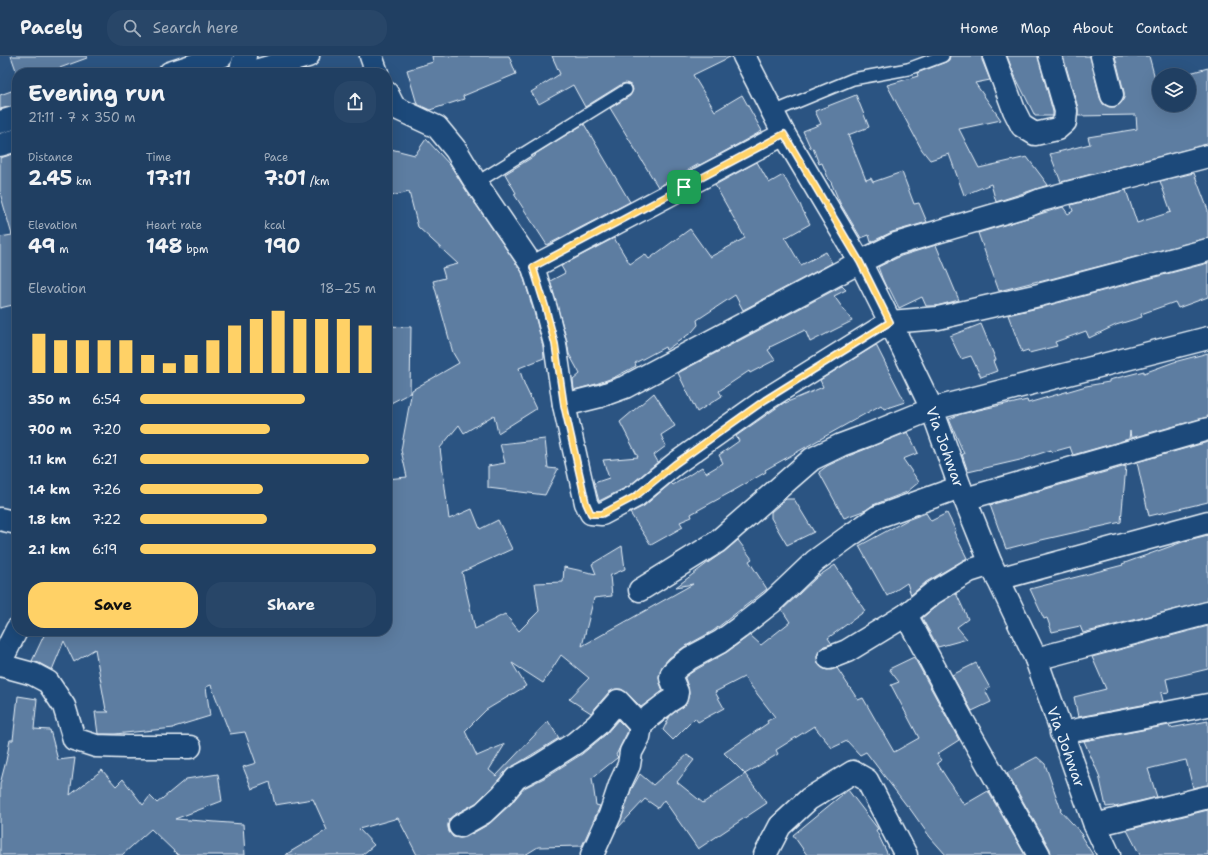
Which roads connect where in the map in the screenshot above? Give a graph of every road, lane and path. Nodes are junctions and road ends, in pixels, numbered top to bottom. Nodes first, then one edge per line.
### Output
1 (222, 56) edge
2 (245, 56) edge
3 (308, 56) edge
4 (371, 56) edge
5 (744, 56) edge
6 (942, 56) edge
7 (994, 56) edge
8 (1050, 56) edge
9 (1102, 56) edge
10 (278, 65) edge
11 (185, 68) edge
12 (241, 68) edge
13 (267, 68) edge
14 (376, 68) edge
15 (626, 90) dead end
16 (1112, 95) dead end
17 (392, 103) edge
18 (774, 112) junction
19 (12, 118) edge
20 (0, 122) edge
21 (784, 134) junction
22 (12, 141) edge
23 (0, 145) edge
24 (1208, 156) edge
25 (476, 183) junction
26 (1208, 250) edge
27 (860, 262) junction
28 (533, 267) junction
29 (890, 322) junction
30 (1208, 338) edge
31 (564, 405) junction
32 (932, 408) junction
33 (1208, 429) edge
34 (962, 493) junction
35 (0, 519) edge
36 (12, 522) edge
37 (1208, 522) edge
38 (995, 571) junction
39 (640, 590) dead end
40 (1208, 613) edge
41 (906, 615) junction
42 (14, 636) edge
43 (829, 658) dead end
44 (1036, 659) junction
45 (0, 664) edge
46 (1208, 704) edge
47 (641, 726) junction
48 (1061, 733) junction
49 (190, 747) dead end
50 (1208, 797) edge
51 (1094, 825) junction
52 (460, 826) dead end
53 (592, 855) edge
54 (765, 855) edge
55 (906, 855) edge
56 (1039, 855) edge
57 (1109, 855) edge

1 - 11 main road
2 - 12 main road
3 - 10 main road
4 - 14 main road
5 - 18 main road, Via Johwar
6 - 18 lane
7 - 8 main road
9 - 16 main road
10 - 13 main road
15 - 25 lane
17 - 25 main road
18 - 21 main road, Via Johwar
19 - 20 main road
21 - 27 main road, Via Johwar
21 - 28 main road
22 - 23 main road
24 - 27 main road
25 - 28 main road
26 - 29 main road
27 - 29 main road, Via Johwar
27 - 31 main road
28 - 31 main road
29 - 31 main road
29 - 32 main road, Via Johwar
30 - 32 main road
32 - 34 main road, Via Johwar
32 - 39 main road
33 - 34 main road
34 - 38 main road, Via Johwar
34 - 47 main road
35 - 36 main road
37 - 38 main road
38 - 41 main road
38 - 44 main road, Via Johwar
40 - 44 main road
41 - 43 main road
41 - 56 main road
42 - 45 main road
44 - 48 main road, Via Johwar
45 - 49 main road
46 - 48 main road
47 - 52 main road
47 - 53 main road
48 - 51 main road, Via Johwar
50 - 51 main road
51 - 57 main road, Via Johwar
54 - 55 main road

